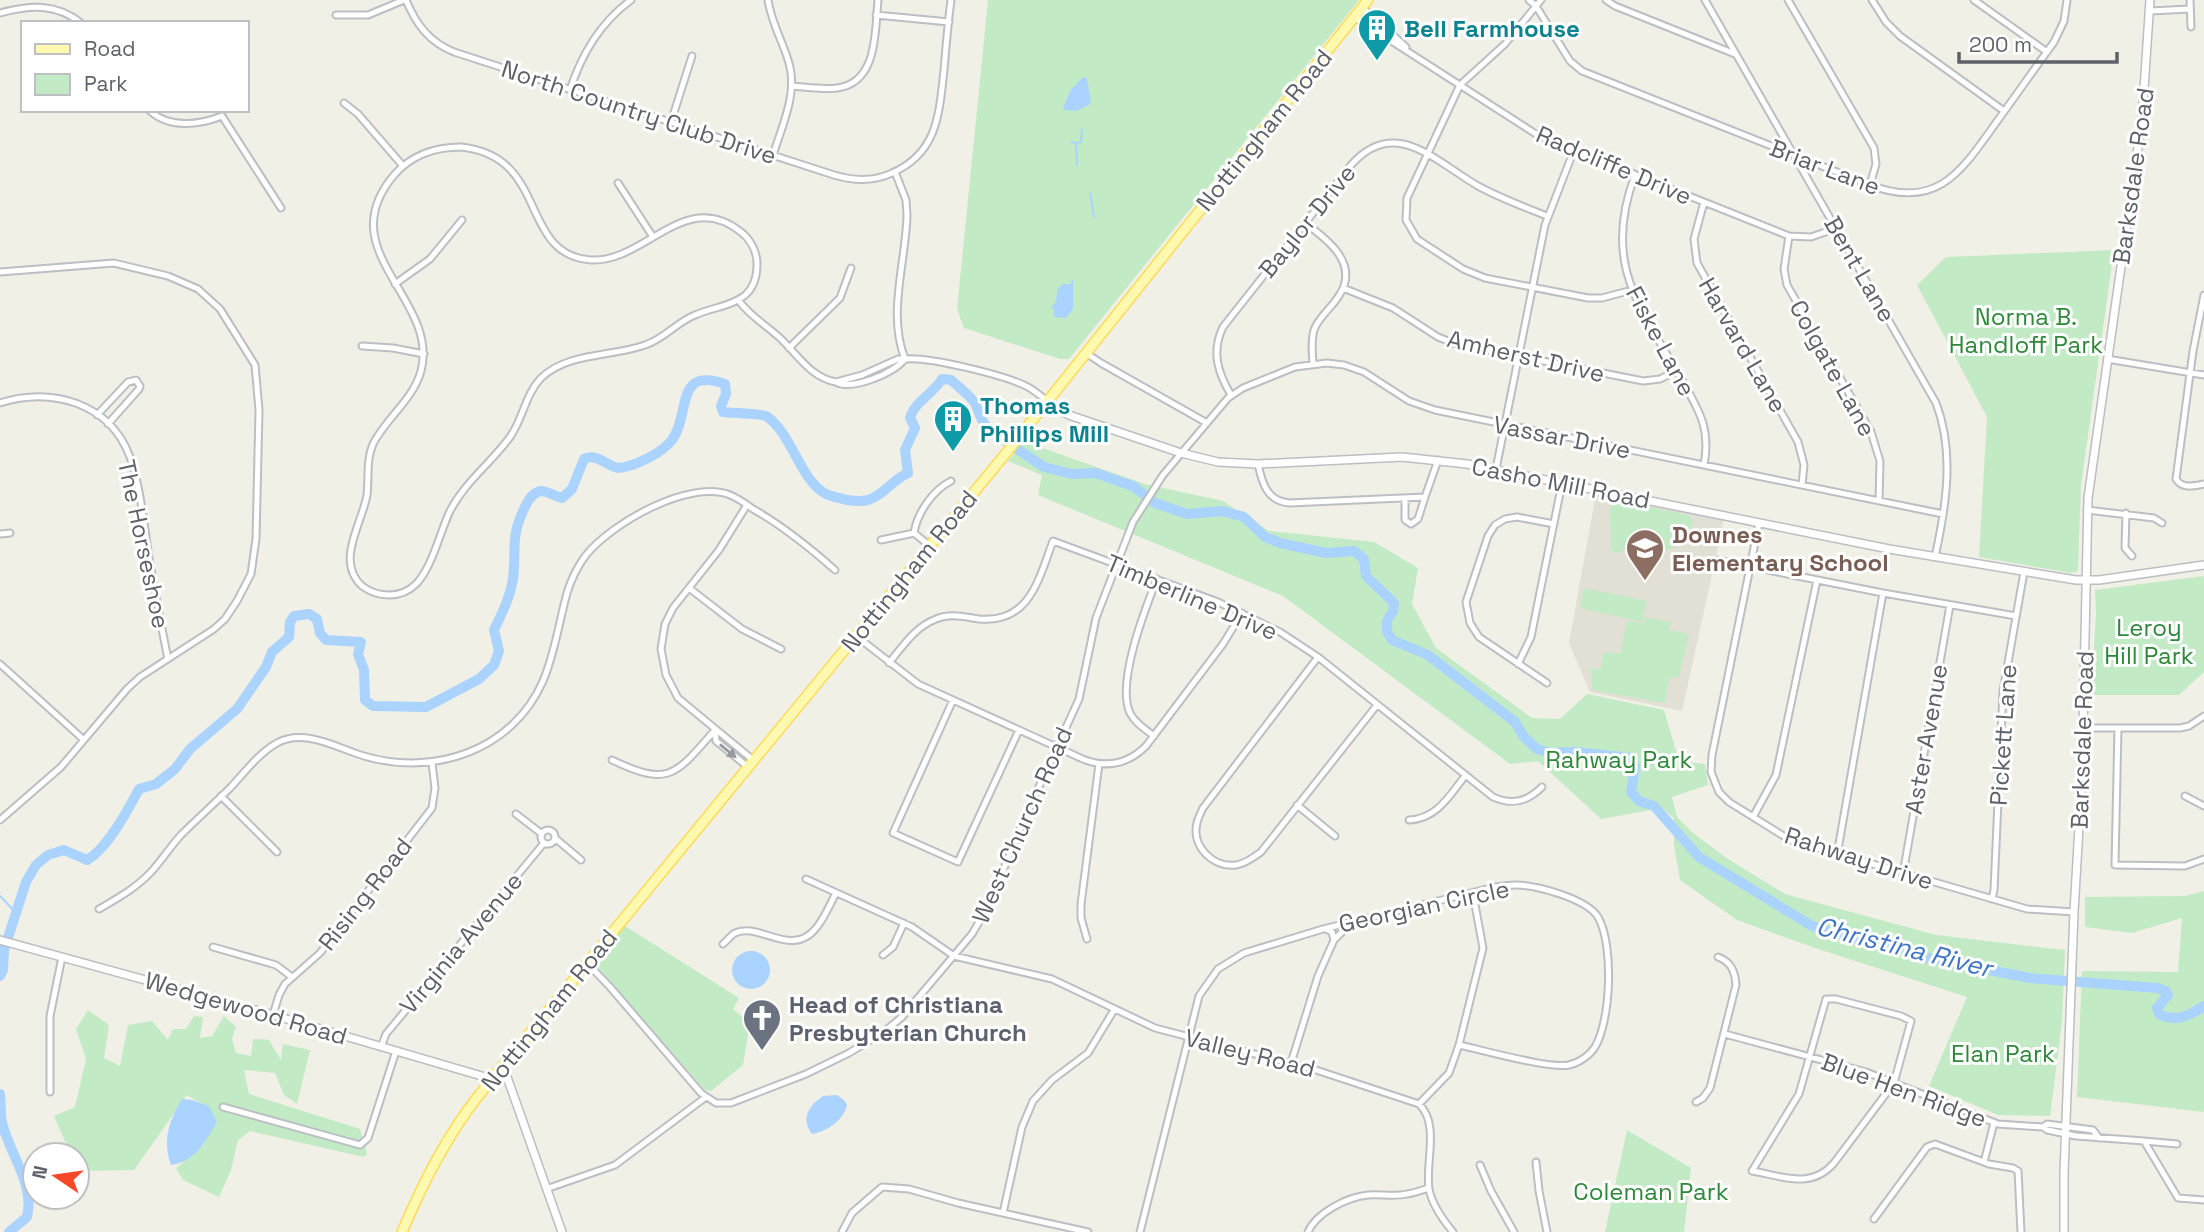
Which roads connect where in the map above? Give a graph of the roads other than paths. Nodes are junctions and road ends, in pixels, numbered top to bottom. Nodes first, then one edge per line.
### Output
1 (405, 0) edge
2 (631, 0) edge
3 (768, 0) edge
4 (878, 0) edge
5 (951, 0) edge
6 (1529, 0) edge
7 (1541, 0) edge
8 (1606, 0) edge
9 (1704, 0) edge
10 (1788, 0) edge
11 (1872, 0) edge
12 (1974, 0) edge
13 (2067, 0) edge
14 (2150, 0) edge
15 (2190, 0) edge
16 (1365, 4) edge
17 (1536, 6) junction
18 (2190, 9) junction
19 (2150, 11) junction
20 (0, 13) edge
21 (336, 15) dead end
22 (876, 15) junction
23 (1354, 17) junction
24 (79, 21) edge
25 (949, 22) junction
26 (2191, 27) dead end
27 (1408, 50) junction
28 (2046, 52) junction
29 (1737, 55) junction
30 (692, 56) dead end
31 (1460, 85) junction
32 (792, 86) junction
33 (570, 90) junction
34 (344, 103) dead end
35 (2004, 111) junction
36 (151, 112) edge
37 (671, 122) junction
38 (1574, 150) junction
39 (1427, 153) junction
40 (772, 155) junction
41 (1796, 155) junction
42 (403, 166) junction
43 (895, 172) junction
44 (1635, 175) junction
45 (618, 183) dead end
46 (1870, 185) junction
47 (1703, 202) junction
48 (281, 208) dead end
49 (1548, 216) junction
50 (462, 220) dead end
51 (1305, 223) junction
52 (1837, 228) junction
53 (653, 236) junction
54 (1789, 236) junction
55 (851, 268) dead end
56 (0, 272) edge
57 (395, 284) junction
58 (1343, 288) junction
59 (1532, 288) junction
60 (1632, 290) junction
61 (2204, 295) edge
62 (739, 301) junction
63 (362, 346) dead end
64 (789, 348) junction
65 (1086, 353) junction
66 (424, 354) junction
67 (1519, 356) junction
68 (905, 359) junction
69 (2107, 359) junction
70 (1313, 363) junction
71 (1676, 371) junction
72 (2190, 372) junction
73 (2204, 376) edge
74 (1231, 395) junction
75 (1047, 401) junction
76 (0, 403) edge
77 (97, 415) junction
78 (1207, 423) junction
79 (108, 424) junction
80 (1505, 425) junction
81 (1181, 453) junction
82 (1438, 460) junction
83 (1258, 464) junction
84 (1704, 465) junction
85 (1496, 469) junction
86 (951, 481) dead end
87 (1562, 483) junction
88 (2204, 484) edge
89 (1802, 485) junction
90 (1425, 497) junction
91 (1405, 498) junction
92 (1878, 501) junction
93 (747, 505) junction
94 (2087, 510) junction
95 (2126, 513) junction
96 (1943, 514) junction
97 (1759, 523) junction
98 (2162, 523) dead end
99 (1554, 524) junction
100 (10, 533) dead end
101 (914, 533) junction
102 (0, 534) edge
103 (881, 540) dead end
104 (930, 546) junction
105 (2132, 556) dead end
106 (1935, 557) junction
107 (1717, 560) dead end
108 (1116, 564) junction
109 (2204, 565) edge
110 (1751, 566) junction
111 (835, 570) dead end
112 (2024, 572) junction
113 (1157, 579) junction
114 (1817, 580) junction
115 (2086, 580) junction
116 (689, 588) junction
117 (1884, 593) junction
118 (1950, 605) junction
119 (1242, 613) junction
120 (2016, 616) junction
121 (856, 636) junction
122 (781, 649) dead end
123 (1318, 657) junction
124 (168, 659) junction
125 (889, 663) junction
126 (0, 664) edge
127 (1518, 664) junction
128 (1547, 683) dead end
129 (953, 700) junction
130 (1377, 705) junction
131 (2204, 716) edge
132 (2084, 728) junction
133 (2118, 728) junction
134 (715, 730) junction
135 (1019, 730) junction
136 (1154, 736) junction
137 (84, 740) junction
138 (1058, 747) junction
139 (612, 760) dead end
140 (432, 763) junction
141 (751, 763) junction
142 (1099, 764) junction
143 (1465, 776) junction
144 (1542, 787) dead end
145 (221, 796) junction
146 (2185, 796) dead end
147 (1297, 805) junction
148 (2204, 806) edge
149 (0, 809) edge
150 (12, 809) junction
151 (516, 814) dead end
152 (1753, 817) junction
153 (0, 820) edge
154 (1409, 820) dead end
155 (542, 834) junction
156 (1335, 836) dead end
157 (555, 838) junction
158 (544, 843) junction
159 (277, 852) dead end
160 (1837, 855) junction
161 (2204, 859) edge
162 (581, 860) dead end
163 (1903, 874) junction
164 (806, 879) dead end
165 (836, 893) junction
166 (1473, 894) junction
167 (1992, 899) junction
168 (99, 909) dead end
169 (2074, 912) junction
170 (1352, 922) junction
171 (904, 923) junction
172 (1323, 929) junction
173 (1087, 939) dead end
174 (1334, 940) junction
175 (5, 942) edge
176 (723, 944) dead end
177 (213, 947) dead end
178 (883, 955) dead end
179 (954, 956) junction
180 (62, 957) junction
181 (1718, 957) dead end
182 (587, 963) junction
183 (292, 977) junction
184 (1114, 1010) junction
185 (273, 1015) junction
186 (1726, 1034) junction
187 (1188, 1038) junction
188 (1459, 1045) junction
189 (382, 1047) junction
190 (396, 1051) junction
191 (1810, 1056) junction
192 (1291, 1063) junction
193 (499, 1070) junction
194 (492, 1079) junction
195 (1894, 1083) junction
196 (50, 1092) dead end
197 (706, 1097) junction
198 (1696, 1102) dead end
199 (1419, 1104) junction
200 (223, 1107) dead end
201 (1994, 1123) junction
202 (2066, 1130) junction
203 (2144, 1141) junction
204 (2177, 1144) dead end
205 (1536, 1162) dead end
206 (1984, 1162) junction
207 (1480, 1165) dead end
208 (1429, 1188) junction
209 (546, 1189) junction
210 (2204, 1200) edge
211 (1003, 1213) junction
212 (1874, 1219) dead end
213 (402, 1232) edge
214 (562, 1232) edge
215 (842, 1232) edge
216 (1088, 1232) edge
217 (1140, 1232) edge
218 (1307, 1232) edge
219 (1453, 1232) edge
220 (1514, 1232) edge
221 (1547, 1232) edge
222 (2021, 1232) edge
223 (2064, 1232) edge

1 - 21 street
1 - 33 street, North Country Club Drive
2 - 33 street
3 - 32 street
4 - 22 street
5 - 25 street
6 - 17 street, Briar Lane
7 - 17 street
8 - 29 street
9 - 29 street, Bent Lane
10 - 46 street
11 - 35 street
12 - 28 street
13 - 28 street, Briar Lane
14 - 19 street, Barksdale Road
15 - 18 street
16 - 23 main road, Nottingham Road
16 - 27 street, Radcliffe Drive
17 - 31 street
17 - 41 street, Briar Lane
18 - 19 street
18 - 26 street
19 - 69 street, Barksdale Road
20 - 24 street
22 - 25 street
22 - 32 street
23 - 27 street, Radcliffe Drive
23 - 65 main road, Nottingham Road
25 - 43 street
27 - 31 street, Radcliffe Drive
28 - 35 street, Briar Lane
29 - 41 street, Bent Lane
30 - 37 street
31 - 38 street, Radcliffe Drive
31 - 39 street
32 - 40 street
33 - 37 street, North Country Club Drive
34 - 42 street
35 - 46 street, Briar Lane
36 - 48 street
37 - 40 street, North Country Club Drive
38 - 44 street, Radcliffe Drive
38 - 49 street
39 - 49 street, Baylor Drive
39 - 51 street, Baylor Drive
39 - 59 street
40 - 43 street, North Country Club Drive
41 - 46 street, Briar Lane
41 - 52 street, Bent Lane
42 - 53 street
42 - 57 street
43 - 68 street
44 - 47 street, Radcliffe Drive
44 - 60 street, Fiske Lane
45 - 53 street
47 - 54 street, Radcliffe Drive
47 - 89 street, Harvard Lane
49 - 59 street
50 - 57 street
51 - 58 street
51 - 74 street, Baylor Drive
52 - 54 street, Radcliffe Drive
52 - 96 street, Bent Lane
53 - 62 street
54 - 92 street, Colgate Lane
55 - 64 street
56 - 124 street
57 - 66 street
58 - 67 street, Amherst Drive
58 - 70 street
59 - 60 street
59 - 67 street
60 - 71 street, Fiske Lane
61 - 72 street
62 - 64 street
62 - 66 street
63 - 66 street
64 - 68 street
65 - 75 main road, Nottingham Road
65 - 78 street
67 - 71 street, Amherst Drive
67 - 80 street
68 - 75 street
69 - 72 street
69 - 94 street, Barksdale Road
70 - 74 street, Vassar Drive
70 - 80 street, Vassar Drive
71 - 84 street, Fiske Lane
72 - 73 street
72 - 88 street
74 - 78 street, Vassar Drive
75 - 81 street, Casho Mill Road
75 - 104 main road, Nottingham Road
76 - 77 street, The Horseshoe
77 - 79 street, The Horseshoe
77 - 79 street
78 - 81 street, West Church Road
79 - 124 street, The Horseshoe
80 - 84 street, Vassar Drive
80 - 85 street
81 - 83 street, Casho Mill Road
81 - 108 street, West Church Road
82 - 83 street, Casho Mill Road
82 - 85 street, Casho Mill Road
82 - 90 street
83 - 91 street
84 - 89 street, Vassar Drive
85 - 87 street, Casho Mill Road
86 - 101 street
87 - 97 street, Casho Mill Road
87 - 99 street
89 - 92 street, Vassar Drive
90 - 91 street
90 - 91 street
92 - 96 street, Vassar Drive
93 - 111 street
93 - 116 street
93 - 140 street
94 - 95 street
94 - 115 street, Barksdale Road
95 - 98 street
95 - 105 street
96 - 106 street, Bent Lane
97 - 106 street, Casho Mill Road
97 - 110 street, Rahway Drive
99 - 127 street
99 - 127 street
100 - 102 street
101 - 103 street
101 - 104 street
104 - 121 main road, Nottingham Road
106 - 112 street, Casho Mill Road
107 - 110 street
108 - 113 street, Timberline Drive
108 - 125 street, Timberline Drive
108 - 138 street, West Church Road
109 - 115 street, Casho Mill Road
110 - 114 street
110 - 152 street, Rahway Drive
112 - 115 street, Casho Mill Road
112 - 120 street, Pickett Lane
113 - 119 street, Timberline Drive
113 - 136 street
114 - 117 street
114 - 152 street
115 - 132 street, Barksdale Road
116 - 122 street
116 - 134 street
117 - 118 street
117 - 160 street
118 - 120 street
118 - 163 street, Aster Avenue
119 - 123 street, Timberline Drive
119 - 136 street
120 - 167 street, Pickett Lane
121 - 125 street
121 - 141 main road, Nottingham Road
123 - 130 street, Timberline Drive
123 - 147 street
124 - 137 street
125 - 129 street
126 - 137 street
127 - 128 street
129 - 135 street
129 - 135 street
130 - 143 street, Timberline Drive
130 - 147 street
131 - 133 street
132 - 133 street
132 - 169 street, Barksdale Road
133 - 161 street
134 - 139 street
134 - 141 street
135 - 138 street
136 - 142 street
137 - 150 street
138 - 142 street
138 - 179 street, West Church Road
140 - 145 street
140 - 183 street, Rising Road
141 - 182 main road, Nottingham Road
142 - 173 street
143 - 144 street, Timberline Drive
143 - 154 street
145 - 159 street
145 - 168 street
146 - 148 street
147 - 156 street
149 - 150 street
150 - 153 street
151 - 155 street
152 - 160 street, Rahway Drive
155 - 157 street
155 - 158 street
157 - 158 street, Virginia Avenue
157 - 162 street
158 - 189 street, Virginia Avenue
160 - 163 street, Rahway Drive
163 - 167 street, Rahway Drive
164 - 165 street
165 - 171 street
165 - 176 street
166 - 170 street, Georgian Circle
166 - 188 street
166 - 188 street, Georgian Circle
167 - 169 street, Rahway Drive
169 - 202 street, Barksdale Road
170 - 172 street, Georgian Circle
170 - 174 street
171 - 178 street
171 - 179 street
172 - 174 street
172 - 187 street, Georgian Circle
174 - 192 street
175 - 180 street, Wedgewood Road
177 - 183 street
179 - 184 street, Valley Road
179 - 197 street, West Church Road
180 - 185 street, Wedgewood Road
180 - 196 street
181 - 186 street
182 - 193 main road, Nottingham Road
182 - 197 street
183 - 185 street, Rising Road
184 - 187 street, Valley Road
184 - 211 street
185 - 189 street, Wedgewood Road
186 - 191 street, Blue Hen Ridge
186 - 198 street
187 - 192 street, Valley Road
187 - 217 street, Georgian Circle
188 - 199 street
189 - 190 street, Wedgewood Road
190 - 194 street, Wedgewood Road
190 - 200 street
191 - 195 street, Blue Hen Ridge
191 - 195 street
191 - 195 street
192 - 199 street, Valley Road
193 - 194 main road, Nottingham Road
193 - 209 street
194 - 213 main road, Nottingham Road
195 - 201 street, Blue Hen Ridge
197 - 209 street
199 - 208 street
201 - 202 street, Blue Hen Ridge
201 - 206 street
202 - 203 street
202 - 223 street, Barksdale Road
203 - 204 street
203 - 210 street
205 - 221 street
206 - 212 street
206 - 222 street
207 - 220 street
208 - 218 street
208 - 219 street
209 - 214 street
211 - 215 street
211 - 216 street

